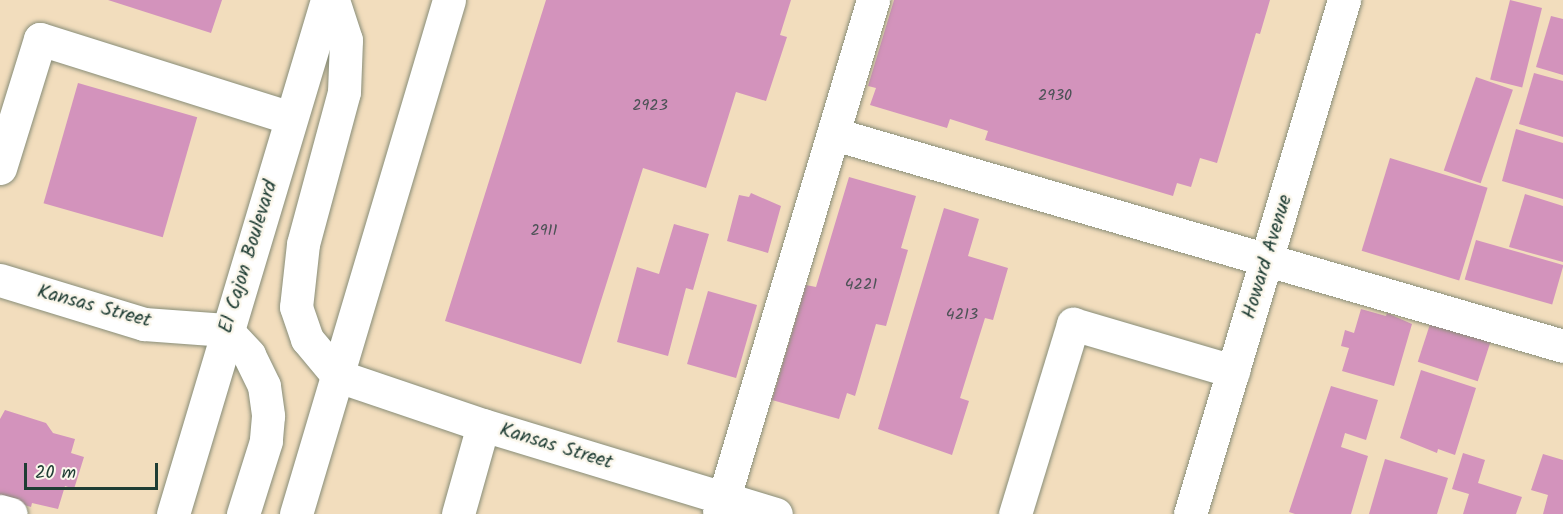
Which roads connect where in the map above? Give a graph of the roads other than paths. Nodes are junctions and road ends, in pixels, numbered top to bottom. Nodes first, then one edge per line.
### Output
1 (327, 0) edge
2 (333, 0) edge
3 (449, 0) edge
4 (873, 0) edge
5 (1344, 0) edge
6 (291, 118) junction
7 (834, 134) junction
8 (0, 168) edge
9 (1267, 260) junction
10 (0, 280) edge
11 (226, 330) junction
12 (1563, 346) edge
13 (1233, 371) junction
14 (338, 376) junction
15 (483, 425) junction
16 (721, 506) edge
17 (0, 511) edge
18 (11, 514) edge
19 (172, 514) edge
20 (243, 514) edge
21 (296, 514) edge
22 (458, 514) edge
23 (776, 514) edge
24 (1015, 514) edge
25 (1190, 514) edge

1 - 6 main road, El Cajon Boulevard
2 - 14 main road
3 - 14 main road
4 - 7 main road
5 - 9 main road, Howard Avenue
6 - 8 main road
6 - 11 main road, El Cajon Boulevard
7 - 9 main road
7 - 16 main road
9 - 12 main road
9 - 13 main road, Howard Avenue
10 - 11 main road, Kansas Street
11 - 19 main road, El Cajon Boulevard
11 - 20 main road
13 - 24 main road
13 - 25 main road, Howard Avenue
14 - 15 main road, Kansas Street
14 - 21 main road
15 - 16 main road, Kansas Street
15 - 22 main road
16 - 23 main road, Kansas Street
17 - 18 main road

